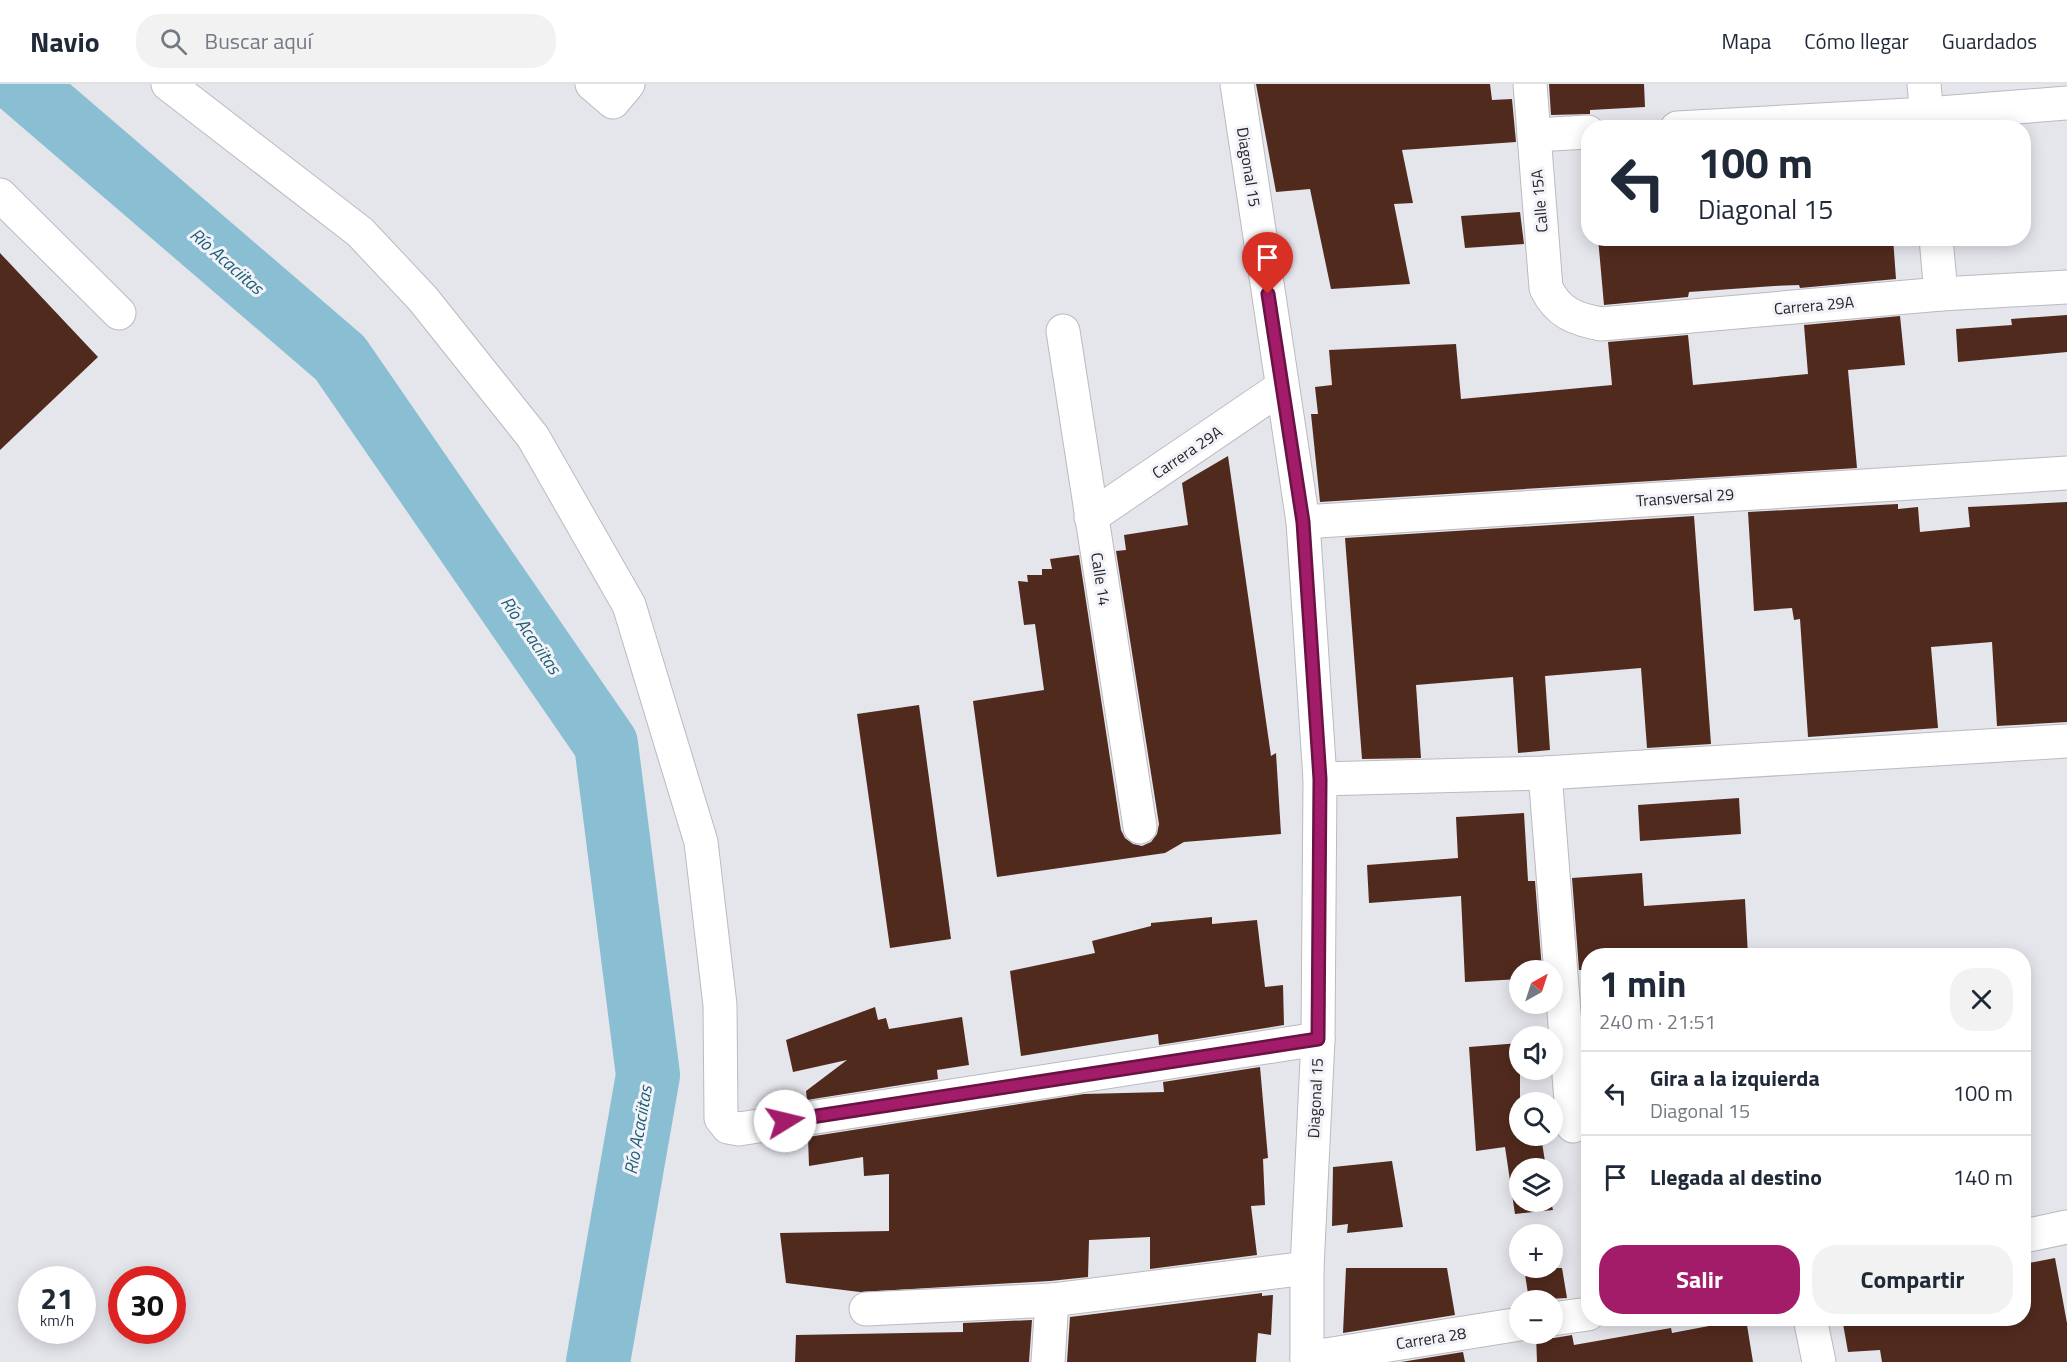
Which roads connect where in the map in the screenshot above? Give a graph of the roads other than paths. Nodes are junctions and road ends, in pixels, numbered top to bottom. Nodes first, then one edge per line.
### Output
1 (168, 84) edge
2 (1237, 84) edge
3 (1530, 84) edge
4 (2067, 103) edge
5 (1926, 109) edge
6 (1782, 120) edge
7 (1581, 132) edge
8 (1534, 135) junction
9 (0, 195) edge
10 (1937, 246) edge
11 (2067, 287) edge
12 (1941, 294) junction
13 (1563, 312) joint
14 (119, 313) dead end
15 (1063, 331) dead end
16 (1282, 387) junction
17 (2067, 473) edge
18 (1091, 517) junction
19 (1303, 522) junction
20 (2067, 741) edge
21 (1545, 773) junction
22 (1320, 779) junction
23 (1140, 827) dead end
24 (1318, 1039) junction
25 (1574, 1126) dead end
26 (2067, 1227) edge
27 (2031, 1235) edge
28 (1307, 1268) junction
29 (1052, 1300) junction
30 (866, 1309) dead end
31 (1581, 1315) edge
32 (1563, 1317) edge
33 (1509, 1326) edge
34 (1812, 1326) edge
35 (1307, 1360) edge
36 (1048, 1362) edge
37 (1819, 1362) edge

1 - 24 street
2 - 16 street, Diagonal 15
3 - 8 street, Calle 15A
4 - 5 street
5 - 6 street
7 - 8 street
8 - 13 street, Calle 15A
9 - 14 street
10 - 12 street
11 - 12 street, Carrera 29A
12 - 13 street, Carrera 29A
15 - 18 street, Calle 14
16 - 18 street, Carrera 29A
16 - 19 street, Diagonal 15
17 - 19 street, Transversal 29
18 - 23 street, Calle 14
19 - 22 street, Diagonal 15
20 - 21 street
21 - 22 street
21 - 25 street
22 - 24 street, Diagonal 15
24 - 28 street, Diagonal 15
26 - 27 street
28 - 29 street
28 - 35 street, Diagonal 15
29 - 30 street
29 - 36 street
31 - 32 street
33 - 35 street, Carrera 28
34 - 37 street

